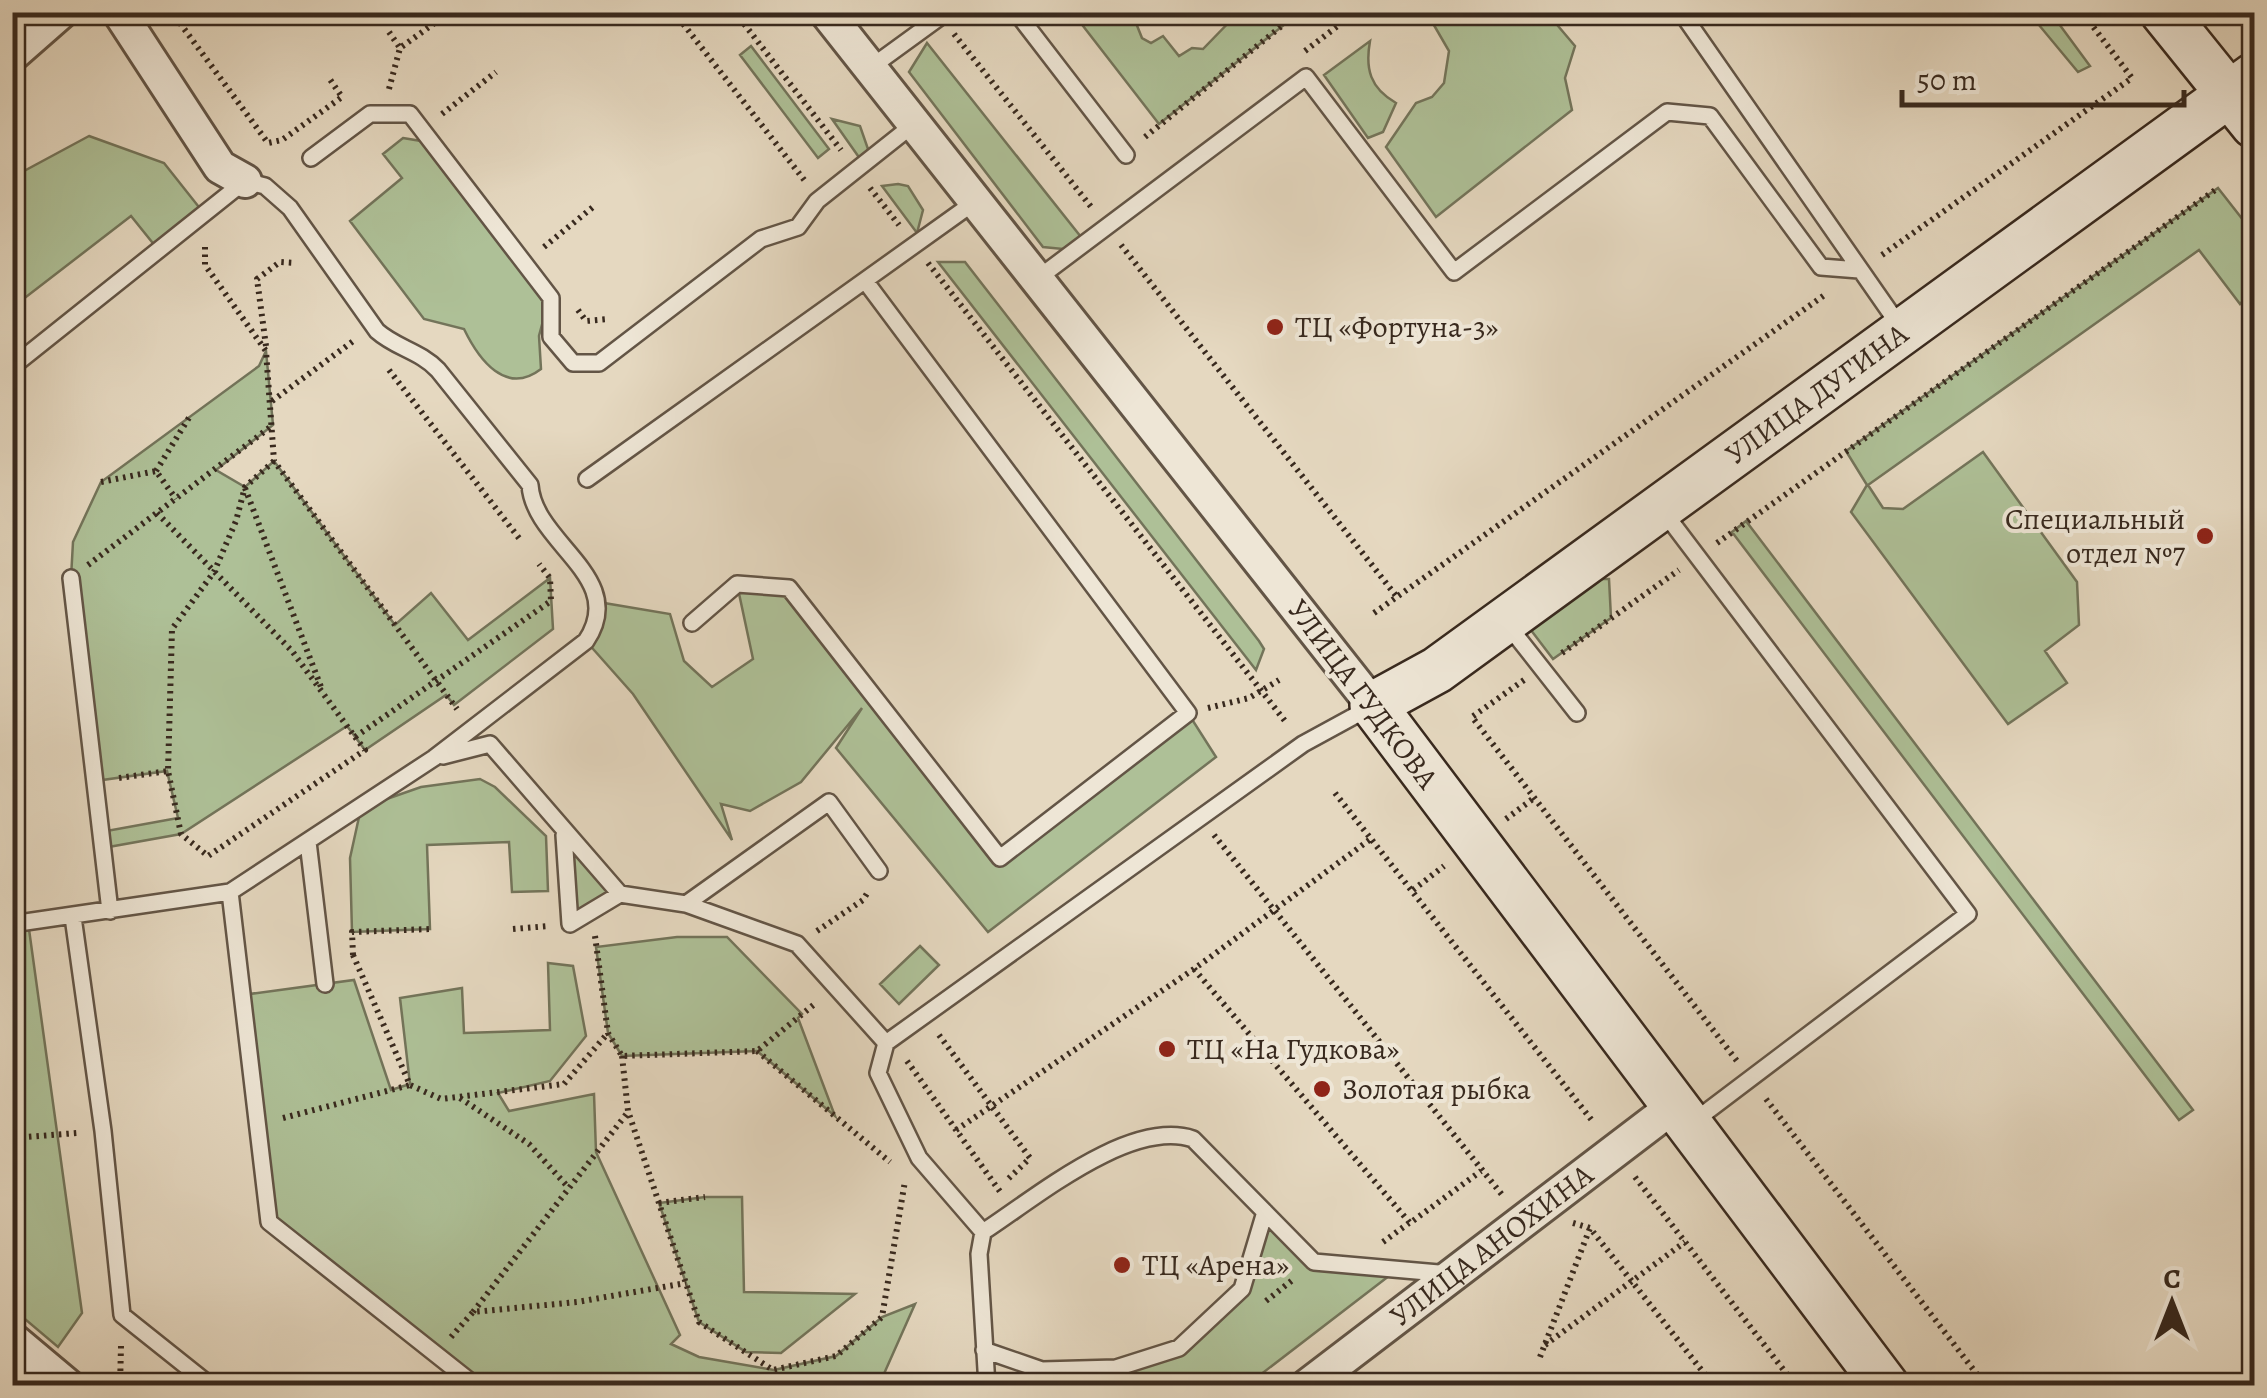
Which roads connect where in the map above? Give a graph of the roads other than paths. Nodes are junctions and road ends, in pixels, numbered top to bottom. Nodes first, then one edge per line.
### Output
1 (61, 12) edge
2 (120, 12) edge
3 (826, 12) edge
4 (1016, 12) edge
5 (1681, 12) edge
6 (2163, 12) edge
7 (944, 14) edge
8 (12, 55) edge
9 (870, 68) junction
10 (2246, 98) edge
11 (914, 124) junction
12 (1126, 155) road end
13 (311, 158) dead end
14 (245, 181) junction
15 (976, 202) junction
16 (1860, 270) junction
17 (1037, 279) junction
18 (866, 282) junction
19 (1904, 331) junction
20 (12, 367) edge
21 (587, 480) dead end
22 (1660, 508) junction
23 (72, 578) road end
24 (1504, 620) junction
25 (692, 623) dead end
26 (1374, 705) junction
27 (1577, 713) dead end
28 (434, 758) junction
29 (564, 834) junction
30 (308, 842) junction
31 (879, 871) road end
32 (230, 892) junction
33 (620, 894) junction
34 (686, 904) junction
35 (110, 911) junction
36 (72, 917) junction
37 (12, 924) edge
38 (325, 984) dead end
39 (889, 1042) junction
40 (1682, 1115) junction
41 (1265, 1212) junction
42 (984, 1232) junction
43 (1453, 1274) junction
44 (12, 1339) edge
45 (984, 1350) junction
46 (68, 1386) edge
47 (211, 1386) edge
48 (476, 1386) edge
49 (986, 1386) edge
50 (1307, 1386) edge
51 (1886, 1386) edge

1 - 8 street
2 - 14 street
3 - 9 street, УЛИЦА ГУДКОВА
4 - 12 lane
5 - 16 lane
6 - 10 street
7 - 9 lane
9 - 11 street, УЛИЦА ГУДКОВА
10 - 19 street, УЛИЦА ДУГИНА
11 - 13 lane
11 - 15 street, УЛИЦА ГУДКОВА
14 - 20 lane
14 - 28 lane
15 - 17 street, УЛИЦА ГУДКОВА
15 - 18 lane
16 - 17 lane
16 - 19 lane
17 - 26 street, УЛИЦА ГУДКОВА
18 - 21 lane
18 - 25 lane
19 - 22 street, УЛИЦА ДУГИНА
22 - 24 street, УЛИЦА ДУГИНА
22 - 40 lane
23 - 35 lane
24 - 26 street, УЛИЦА ДУГИНА
24 - 27 lane
26 - 39 lane
26 - 40 street, УЛИЦА ГУДКОВА
28 - 29 lane
28 - 30 lane
29 - 33 lane
29 - 33 lane
30 - 32 lane
30 - 38 lane
31 - 34 lane
32 - 35 lane
32 - 48 lane
33 - 34 lane
34 - 39 lane
35 - 36 lane
36 - 37 lane
36 - 47 lane
39 - 42 lane
40 - 43 street, УЛИЦА АНОХИНА
40 - 51 street, УЛИЦА ГУДКОВА
41 - 42 lane
41 - 43 lane
41 - 45 lane
42 - 45 lane
43 - 50 street, УЛИЦА АНОХИНА
44 - 46 street
45 - 49 lane

